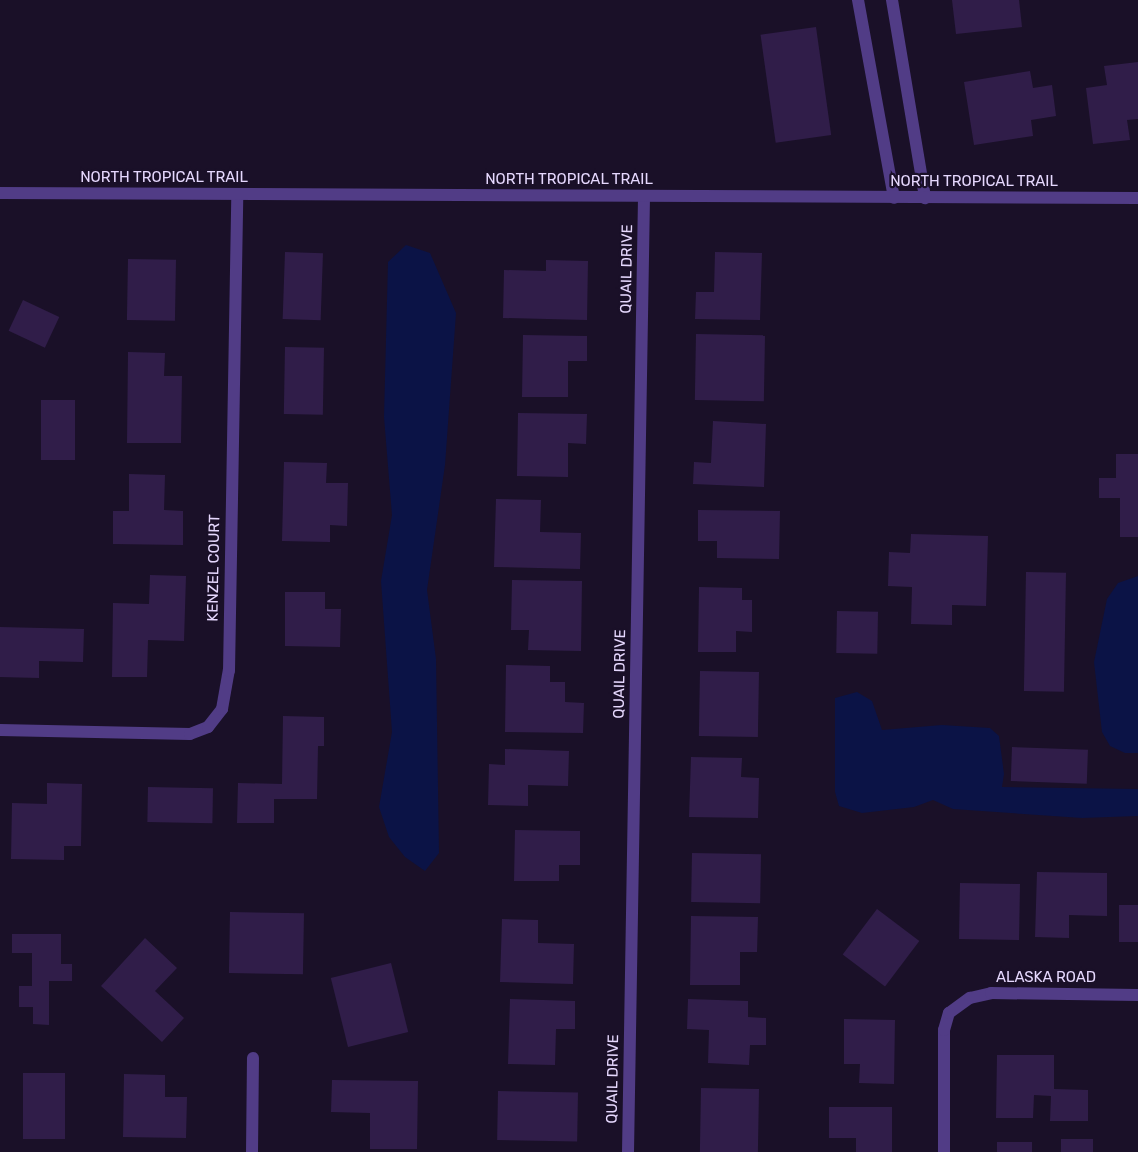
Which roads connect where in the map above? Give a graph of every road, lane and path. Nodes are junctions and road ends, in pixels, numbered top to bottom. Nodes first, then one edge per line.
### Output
1 (858, 0) edge
2 (892, 0) edge
3 (0, 193) edge
4 (237, 195) junction
5 (644, 197) junction
6 (894, 198) junction
7 (925, 198) junction
8 (1138, 198) edge
9 (0, 730) edge
10 (1138, 995) edge
11 (253, 1058) dead end
12 (252, 1152) edge
13 (628, 1152) edge
14 (944, 1152) edge

1 - 6 street
2 - 7 street
3 - 4 street, NORTH TROPICAL TRAIL
4 - 5 street, NORTH TROPICAL TRAIL
4 - 9 street, KENZEL COURT
5 - 6 street, NORTH TROPICAL TRAIL
5 - 13 street, QUAIL DRIVE
6 - 7 street, NORTH TROPICAL TRAIL
7 - 8 street, NORTH TROPICAL TRAIL
10 - 14 street, ALASKA ROAD
11 - 12 street

